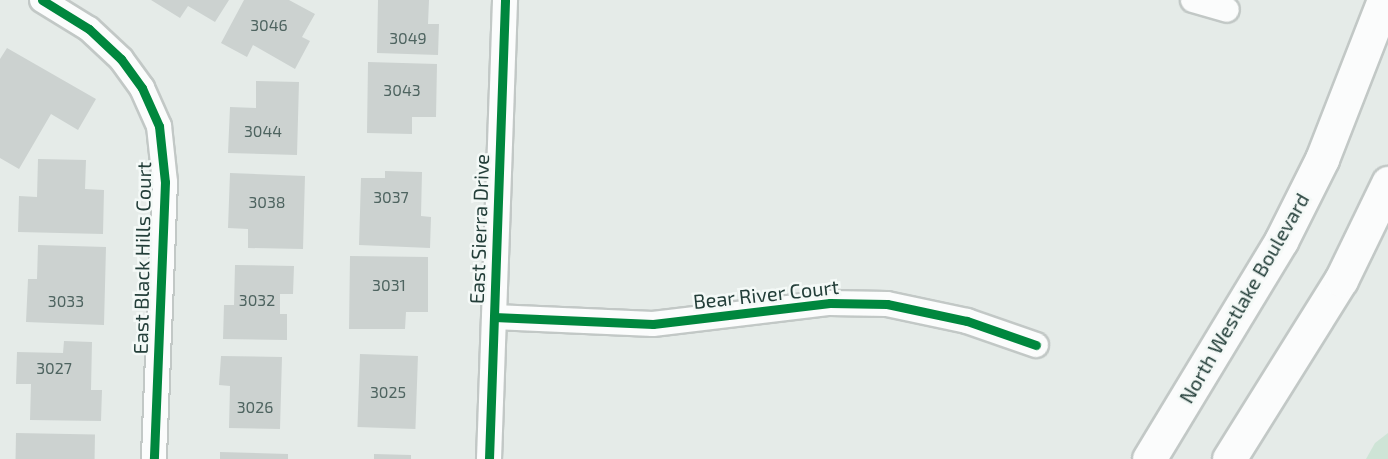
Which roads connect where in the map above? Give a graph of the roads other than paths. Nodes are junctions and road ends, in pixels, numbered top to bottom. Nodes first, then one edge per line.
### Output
1 (42, 0) edge
2 (505, 0) edge
3 (1193, 0) edge
4 (1384, 0) edge
5 (1227, 10) dead end
6 (1388, 183) edge
7 (494, 317) junction
8 (1036, 345) dead end
9 (154, 459) edge
10 (489, 459) edge
11 (1149, 459) edge
12 (1229, 459) edge

1 - 9 street, East Black Hills Court
2 - 7 street, East Sierra Drive
3 - 5 street
4 - 11 main road, North Westlake Boulevard
6 - 12 main road
7 - 8 street, Bear River Court
7 - 10 street, East Sierra Drive

